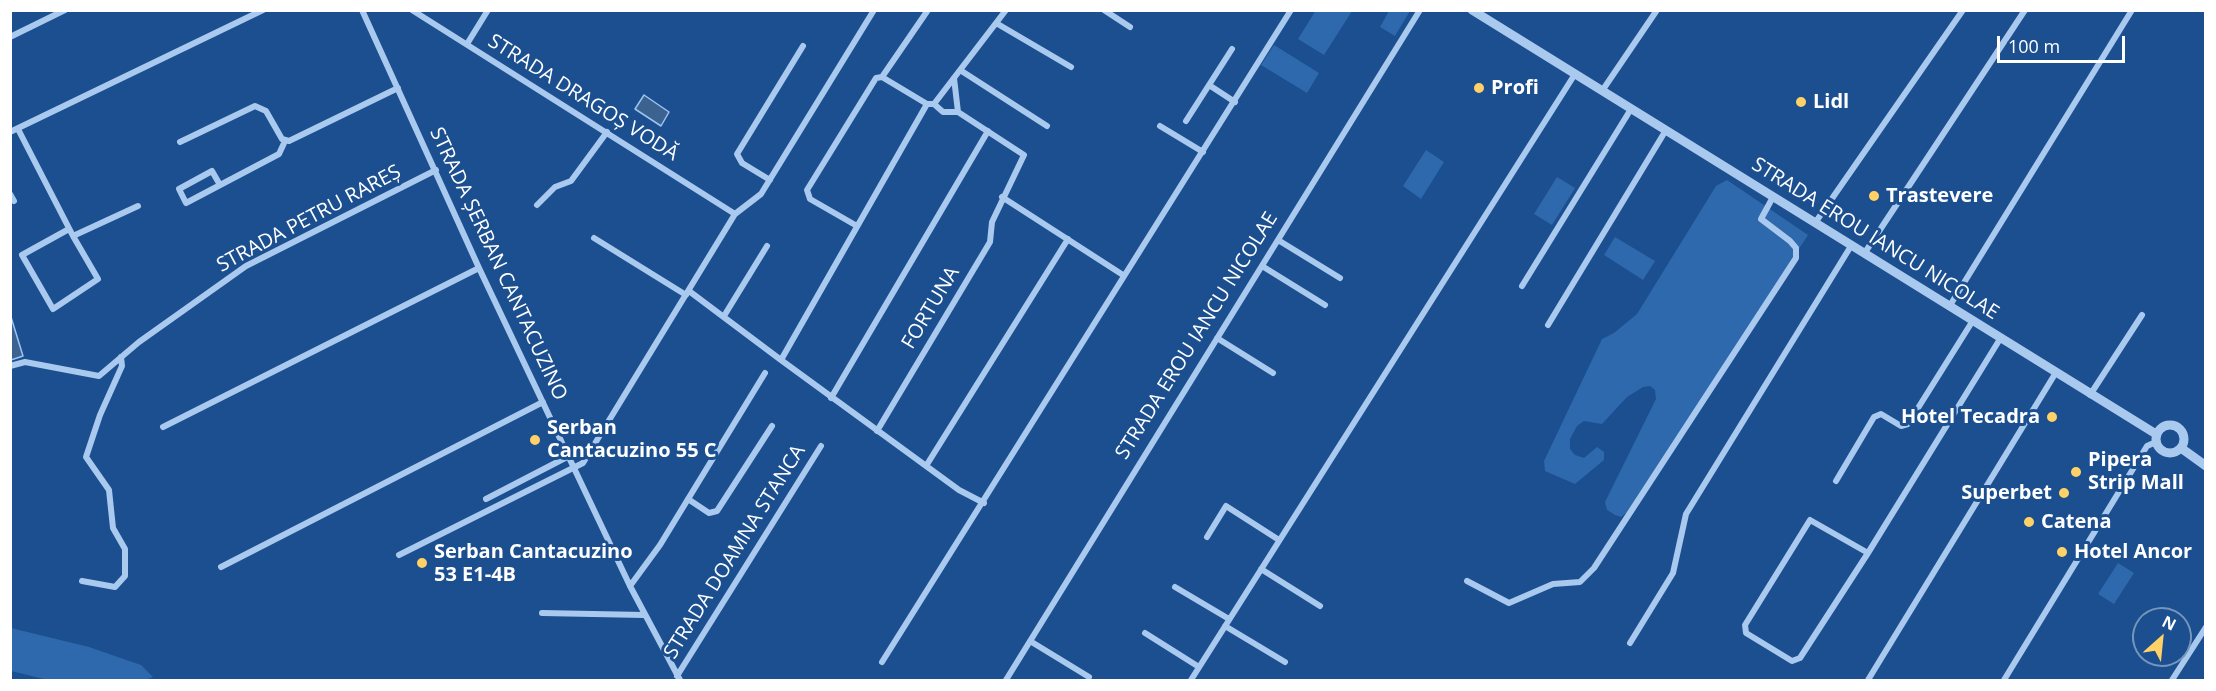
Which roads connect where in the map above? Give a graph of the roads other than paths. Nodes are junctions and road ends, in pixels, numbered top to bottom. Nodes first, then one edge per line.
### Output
1 (65, 10) edge
2 (263, 10) edge
3 (362, 10) edge
4 (412, 10) edge
5 (488, 10) edge
6 (874, 10) edge
7 (928, 10) edge
8 (1006, 10) edge
9 (1104, 10) edge
10 (1292, 10) edge
11 (1419, 10) edge
12 (1472, 10) edge
13 (1492, 10) edge
14 (1657, 10) edge
15 (1964, 10) edge
16 (2025, 10) edge
17 (2132, 10) edge
18 (1486, 20) junction
19 (996, 23) junction
20 (1130, 27) dead end
21 (10, 37) edge
22 (467, 44) junction
23 (803, 46) dead end
24 (1232, 49) dead end
25 (1071, 67) dead end
26 (960, 70) junction
27 (1575, 74) junction
28 (882, 77) junction
29 (954, 78) junction
30 (1209, 86) junction
31 (398, 88) junction
32 (1602, 91) junction
33 (1235, 102) junction
34 (930, 104) junction
35 (1631, 109) junction
36 (958, 112) junction
37 (1186, 121) dead end
38 (1047, 126) dead end
39 (1160, 126) dead end
40 (18, 129) junction
41 (1666, 130) junction
42 (988, 131) junction
43 (10, 132) edge
44 (607, 132) junction
45 (285, 141) junction
46 (180, 142) dead end
47 (1203, 152) junction
48 (436, 170) junction
49 (770, 180) junction
50 (220, 186) junction
51 (1002, 197) junction
52 (1773, 197) junction
53 (537, 205) dead end
54 (138, 206) dead end
55 (735, 214) junction
56 (1815, 223) junction
57 (857, 226) junction
58 (69, 229) junction
59 (73, 236) junction
60 (594, 238) dead end
61 (1068, 239) junction
62 (1278, 240) junction
63 (767, 246) dead end
64 (1851, 246) junction
65 (1864, 254) junction
66 (1262, 266) junction
67 (479, 268) junction
68 (1123, 275) junction
69 (1340, 278) dead end
70 (1522, 286) dead end
71 (687, 293) junction
72 (1325, 305) dead end
73 (1948, 307) junction
74 (2142, 315) dead end
75 (724, 316) junction
76 (1972, 322) junction
77 (1548, 325) dead end
78 (1217, 338) junction
79 (2000, 339) junction
80 (121, 357) junction
81 (781, 360) junction
82 (10, 366) edge
83 (765, 373) dead end
84 (1273, 373) dead end
85 (2055, 374) junction
86 (2090, 395) junction
87 (831, 398) junction
88 (543, 402) junction
89 (772, 426) dead end
90 (163, 427) dead end
91 (877, 431) junction
92 (2156, 438) junction
93 (821, 446) dead end
94 (2181, 448) junction
95 (569, 456) junction
96 (926, 466) junction
97 (2205, 466) edge
98 (574, 468) junction
99 (1836, 481) dead end
100 (486, 499) dead end
101 (688, 499) junction
102 (984, 503) junction
103 (1207, 537) dead end
104 (1279, 540) junction
105 (1868, 553) junction
106 (399, 555) dead end
107 (221, 567) dead end
108 (1261, 569) junction
109 (82, 581) dead end
110 (1467, 581) dead end
111 (630, 586) junction
112 (1175, 586) dead end
113 (1320, 606) dead end
114 (542, 613) dead end
115 (644, 615) junction
116 (1227, 623) junction
117 (2205, 627) edge
118 (1145, 633) dead end
119 (1030, 641) junction
120 (1630, 643) dead end
121 (882, 662) dead end
122 (1285, 662) dead end
123 (1199, 668) junction
124 (1089, 677) dead end
125 (678, 678) edge
126 (1006, 681) edge
127 (1191, 681) edge
128 (1868, 681) edge
129 (2004, 681) edge
130 (2172, 681) edge

1 - 21 street
2 - 40 street
3 - 31 street, STRADA ȘERBAN CANTACUZINO
4 - 22 street, STRADA DRAGOȘ VODĂ
5 - 22 street
6 - 49 street
7 - 28 street
8 - 19 street
9 - 20 street
10 - 33 street
11 - 62 street, STRADA EROU IANCU NICOLAE
12 - 18 street, STRADA EROU IANCU NICOLAE
13 - 18 street
14 - 32 street
15 - 56 street
16 - 65 street
17 - 73 street
18 - 27 street, STRADA EROU IANCU NICOLAE
19 - 25 street
19 - 26 street
22 - 44 street, STRADA DRAGOȘ VODĂ
23 - 49 street
24 - 30 street
26 - 29 street
26 - 38 street
27 - 32 street, STRADA EROU IANCU NICOLAE
27 - 104 street
28 - 34 street
28 - 57 street
29 - 34 street
29 - 36 street
30 - 33 street
30 - 37 street
31 - 45 street
31 - 48 street, STRADA ȘERBAN CANTACUZINO
32 - 35 street, STRADA EROU IANCU NICOLAE
33 - 47 street
34 - 36 street
34 - 57 street
35 - 41 street, STRADA EROU IANCU NICOLAE
35 - 70 street
36 - 42 street
39 - 47 street
40 - 43 street
40 - 58 street
41 - 52 street, STRADA EROU IANCU NICOLAE
41 - 77 street
42 - 51 street, FORTUNA
42 - 87 street
44 - 53 street
44 - 55 street, STRADA DRAGOȘ VODĂ
45 - 46 street
45 - 50 street
47 - 68 street
48 - 67 street, STRADA ȘERBAN CANTACUZINO
48 - 80 street, STRADA PETRU RAREȘ
49 - 55 street
50 - 50 street
51 - 61 street
51 - 91 street, FORTUNA
52 - 56 street, STRADA EROU IANCU NICOLAE
52 - 110 street
54 - 59 street
55 - 71 street
56 - 64 street, STRADA EROU IANCU NICOLAE
57 - 81 street
58 - 59 street
58 - 59 street
60 - 71 street
61 - 68 street
61 - 96 street
62 - 66 street, STRADA EROU IANCU NICOLAE
62 - 69 street
63 - 75 street
64 - 65 street, STRADA EROU IANCU NICOLAE
64 - 120 street
65 - 73 street, STRADA EROU IANCU NICOLAE
66 - 72 street
66 - 78 street, STRADA EROU IANCU NICOLAE
67 - 88 street, STRADA ȘERBAN CANTACUZINO
67 - 90 street
68 - 102 street
71 - 75 street
71 - 98 street
73 - 76 street, STRADA EROU IANCU NICOLAE
74 - 86 street
75 - 81 street
76 - 79 street, STRADA EROU IANCU NICOLAE
76 - 99 street
78 - 84 street
78 - 119 street, STRADA EROU IANCU NICOLAE
79 - 85 street, STRADA EROU IANCU NICOLAE
79 - 105 street
80 - 82 street, STRADA PETRU RAREȘ
80 - 109 street
81 - 87 street
83 - 101 street
85 - 86 street, STRADA EROU IANCU NICOLAE
85 - 128 street
86 - 92 street, STRADA EROU IANCU NICOLAE
87 - 91 street
88 - 95 street, STRADA ȘERBAN CANTACUZINO
88 - 107 street
89 - 101 street
91 - 96 street
92 - 94 street
92 - 94 street
92 - 129 street
93 - 125 street, STRADA DOAMNA STANCA
94 - 97 street
95 - 98 street, STRADA ȘERBAN CANTACUZINO
95 - 100 street
96 - 102 street
98 - 106 street
98 - 111 street, STRADA ȘERBAN CANTACUZINO
101 - 111 street
102 - 121 street
103 - 104 street
104 - 108 street
105 - 105 street
108 - 113 street
108 - 116 street
111 - 115 street, STRADA ȘERBAN CANTACUZINO
112 - 116 street
114 - 115 street
115 - 125 street, STRADA ȘERBAN CANTACUZINO
116 - 122 street
116 - 123 street
117 - 130 street
118 - 123 street
119 - 124 street
119 - 126 street, STRADA EROU IANCU NICOLAE
123 - 127 street

